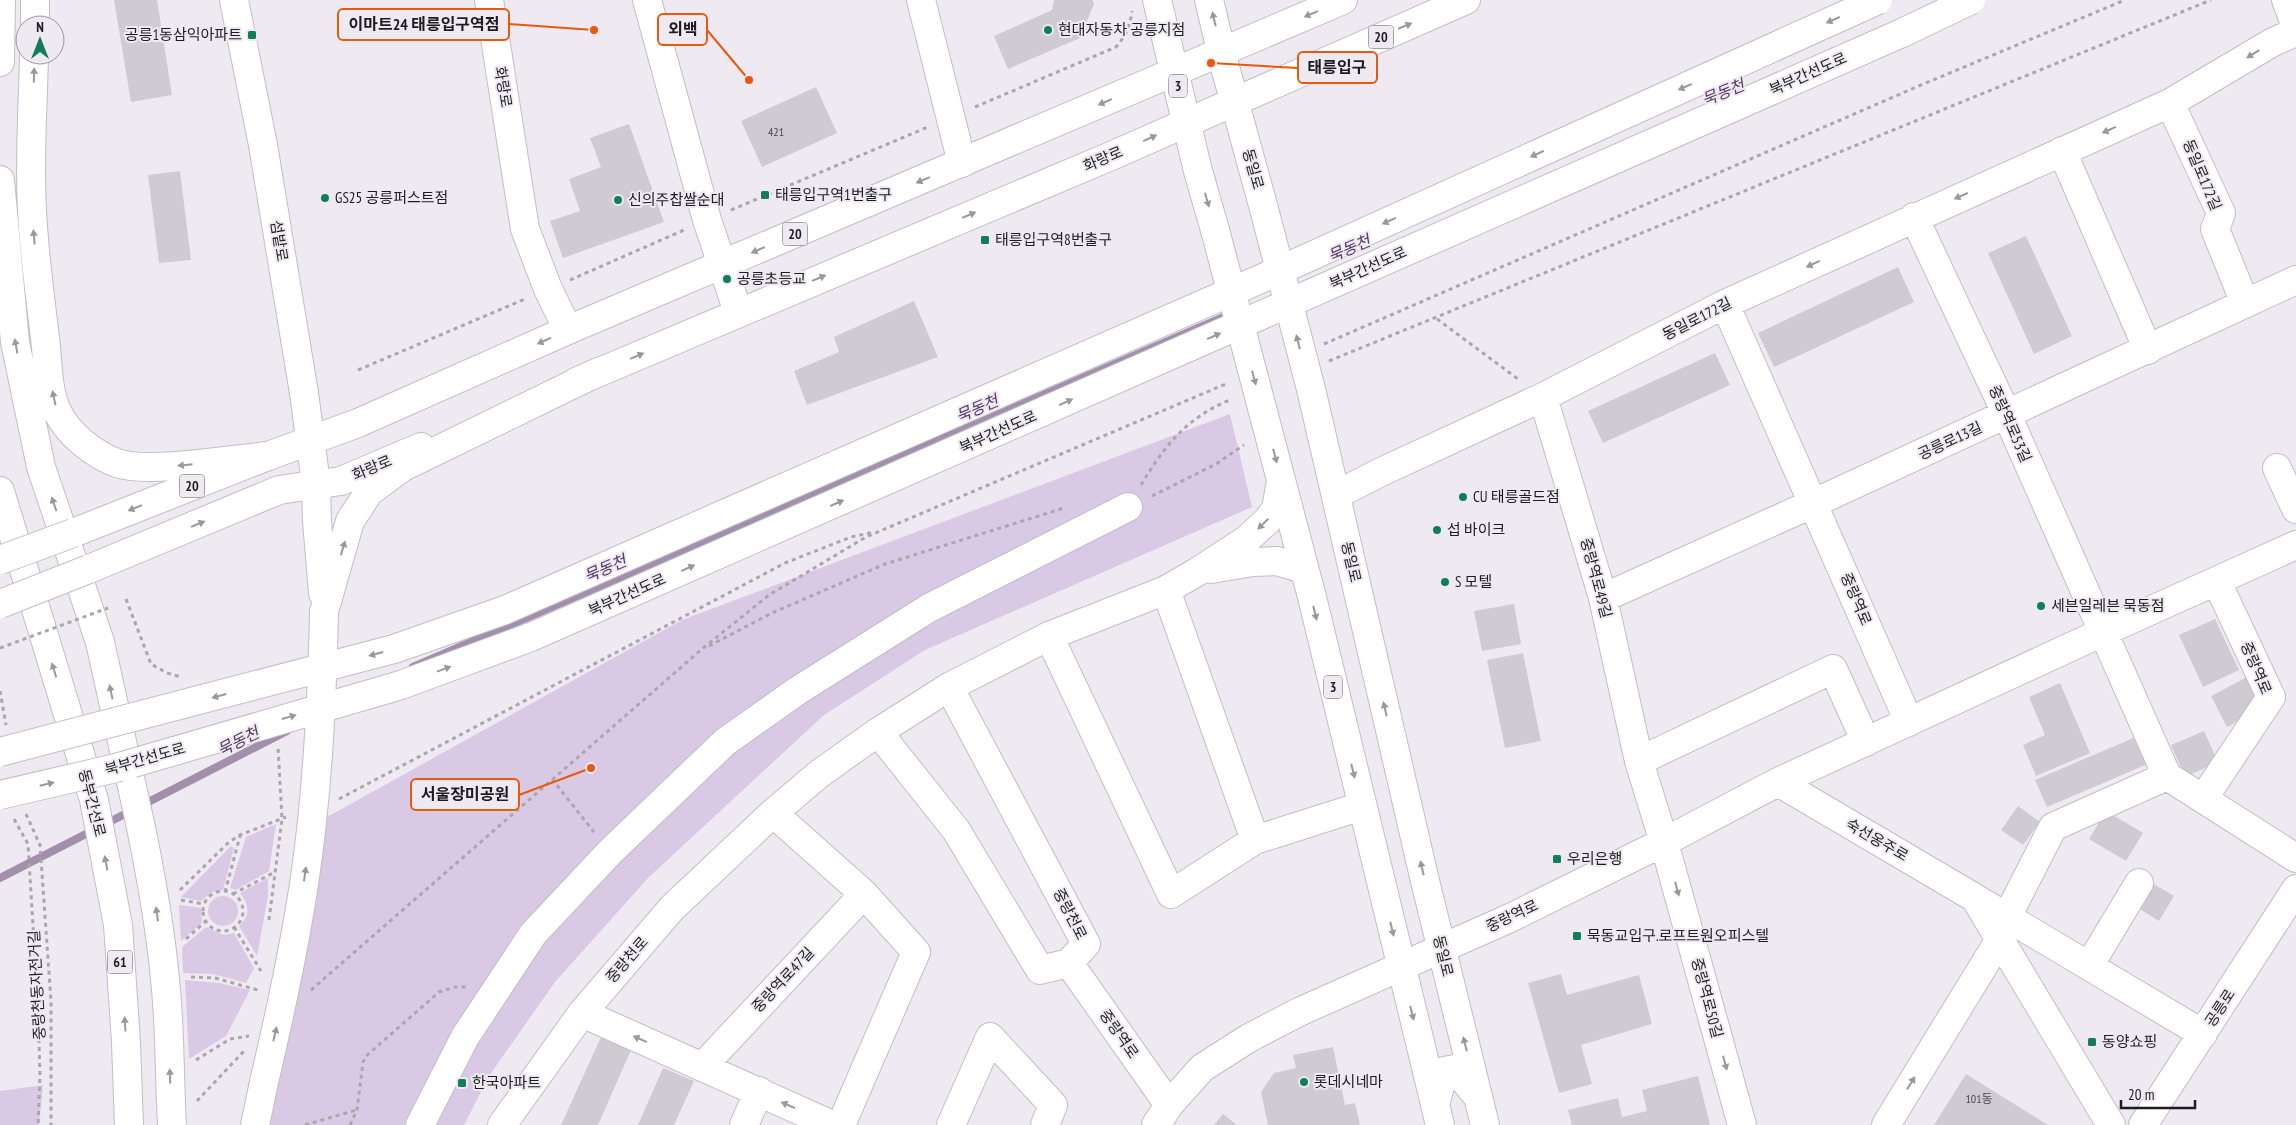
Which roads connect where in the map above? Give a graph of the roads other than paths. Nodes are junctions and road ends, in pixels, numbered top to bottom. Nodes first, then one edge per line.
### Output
1 (2, 0) edge
2 (34, 0) edge
3 (234, 0) edge
4 (489, 0) edge
5 (647, 0) edge
6 (920, 0) edge
7 (1157, 0) edge
8 (1209, 0) edge
9 (1343, 0) edge
10 (1466, 0) edge
11 (1878, 0) edge
12 (1971, 0) edge
13 (2286, 0) edge
14 (34, 15) edge
15 (2296, 27) edge
16 (2296, 32) edge
17 (1221, 52) junction
18 (0, 62) edge
19 (34, 65) edge
20 (1175, 72) junction
21 (1234, 100) junction
22 (2170, 103) junction
23 (1187, 122) junction
24 (2062, 151) junction
25 (962, 163) junction
26 (0, 180) edge
27 (1914, 218) junction
28 (722, 265) junction
29 (2296, 280) edge
30 (2245, 303) junction
31 (1725, 304) junction
32 (738, 312) junction
33 (568, 330) junction
34 (2148, 350) junction
35 (598, 372) junction
36 (1543, 397) junction
37 (2007, 415) junction
38 (311, 440) junction
39 (268, 456) junction
40 (2277, 468) dead end
41 (1282, 481) junction
42 (316, 484) junction
43 (0, 491) edge
44 (1336, 495) junction
45 (1814, 503) junction
46 (1128, 508) road end
47 (2296, 509) edge
48 (2296, 545) edge
49 (0, 560) edge
50 (1304, 570) junction
51 (1197, 572) junction
52 (2217, 582) junction
53 (1166, 590) junction
54 (1603, 598) junction
55 (0, 604) edge
56 (324, 612) junction
57 (2103, 632) junction
58 (1048, 636) junction
59 (949, 687) junction
60 (1909, 722) junction
61 (878, 732) junction
62 (1866, 742) junction
63 (0, 752) edge
64 (1639, 761) junction
65 (2167, 776) junction
66 (1778, 782) junction
67 (0, 795) edge
68 (2203, 799) junction
69 (1362, 806) junction
70 (773, 813) junction
71 (1256, 840) junction
72 (1664, 842) junction
73 (2296, 858) edge
74 (2139, 883) dead end
75 (2296, 889) edge
76 (864, 894) junction
77 (2003, 928) junction
78 (1442, 949) junction
79 (1069, 963) junction
80 (1401, 965) junction
81 (2089, 966) junction
82 (582, 1013) junction
83 (2203, 1034) junction
84 (702, 1066) junction
85 (758, 1091) junction
86 (1478, 1097) junction
87 (1163, 1115) edge
88 (1438, 1116) edge
89 (129, 1125) edge
90 (172, 1125) edge
91 (255, 1125) edge
92 (420, 1125) edge
93 (502, 1125) edge
94 (744, 1125) edge
95 (832, 1125) edge
96 (841, 1125) edge
97 (951, 1125) edge
98 (1045, 1125) edge
99 (1485, 1125) edge
100 (1742, 1125) edge
101 (1886, 1125) edge
102 (2111, 1125) edge
103 (2143, 1125) edge

1 - 18 main road
2 - 14 main road
3 - 38 main road, 섬밭로
4 - 33 main road, 화랑로
5 - 28 main road
6 - 25 main road
7 - 20 main road, 3
17 -> 8 main road, 동일로
9 -> 17 main road, 20
21 -> 10 main road, 화랑로 / 20
11 -> 63 main road, bridge
67 -> 12 main road, 북부간선도로, bridge
13 - 15 main road
16 -> 22 main road, 동일로172길
17 - 20 main road, 20
17 - 21 main road, 동일로
39 -> 19 main road
20 - 23 main road, 3
20 -> 25 main road, 20
21 - 23 main road, 화랑로 / 20
44 -> 21 main road, 동일로, bridge
22 -> 24 main road, 동일로172길
22 - 30 main road, 동일로172길
32 -> 23 main road, 화랑로 / 20
23 -> 41 main road, 3, bridge
24 -> 27 main road, 동일로172길
24 - 34 main road
25 -> 28 main road, 20
90 -> 26 main road, bridge
27 -> 31 main road, 동일로172길
27 - 37 main road, 중랑역로53길
28 - 32 main road
28 - 33 main road, 20
29 - 30 main road, 공릉로13길
30 - 34 main road, 공릉로13길
31 - 36 main road, 동일로172길
31 - 45 main road, 중랑역로
35 -> 32 main road, 화랑로 / 20
33 -> 38 main road, 20
34 - 37 main road, 공릉로13길
35 - 42 main road, 화랑로 / 20
56 -> 35 main road
36 - 44 main road, 동일로172길
36 - 54 main road, 중랑역로49길
37 - 45 main road, 공릉로13길
37 - 57 main road, 중랑역로53길
38 - 39 main road, 20
38 - 42 main road, 섬밭로
39 -> 49 main road, 20, bridge
40 - 47 main road
41 - 50 main road, 3
41 -> 51 main road, 중랑천로
55 -> 42 main road, 화랑로 / 20, bridge
42 - 56 main road, 섬밭로
89 -> 43 main road, 동부간선로 / 61
78 -> 44 main road, 동일로
45 - 54 main road, 공릉로13길
45 - 60 main road, 중랑역로
46 - 92 main road
48 - 52 main road, 중랑역로
50 - 51 main road
50 -> 69 main road, 3
51 - 53 main road, 중랑천로
52 - 57 main road, 중랑역로
52 - 68 main road, 중랑역로
53 - 58 main road, 중랑천로
53 - 71 main road
54 - 64 main road, 중랑역로49길
91 -> 56 main road, bridge
57 - 60 main road, 중랑역로
57 - 65 main road
58 - 59 main road, 중랑천로
58 - 71 main road
59 - 61 main road, 중랑천로
59 - 79 main road, 중랑천로
60 - 62 main road, 중랑역로
61 - 70 main road, 중랑천로
61 - 79 main road, 중랑천로
62 - 64 main road
62 - 66 main road, 중랑역로
64 - 72 main road, 중랑역로49길
65 - 68 main road
65 - 77 main road
66 - 72 main road, 중랑역로
66 - 77 main road, 숙선옹주로
68 - 73 main road
69 - 71 main road
69 -> 80 main road, 3
70 - 76 main road
70 - 82 main road, 중랑천로
72 - 78 main road, 중랑역로
72 -> 100 main road, 중랑역로50길
74 - 81 main road
75 - 83 main road, 공릉로
76 - 84 main road, 중랑역로47길
76 - 96 main road
77 - 81 main road, 숙선옹주로
101 -> 77 main road
77 - 102 main road, 숙선옹주로
78 - 80 main road, 중랑역로
86 -> 78 main road, 동일로
79 - 87 main road, 중랑역로
80 - 87 main road, 중랑역로
80 -> 88 main road, 3
81 - 83 main road, 숙선옹주로
84 -> 82 main road
82 - 93 main road, 중랑천로
83 - 103 main road, 공릉로
84 - 85 main road
85 - 94 main road
95 -> 85 main road
86 - 88 main road
86 - 99 main road, 동일로
97 - 98 main road

